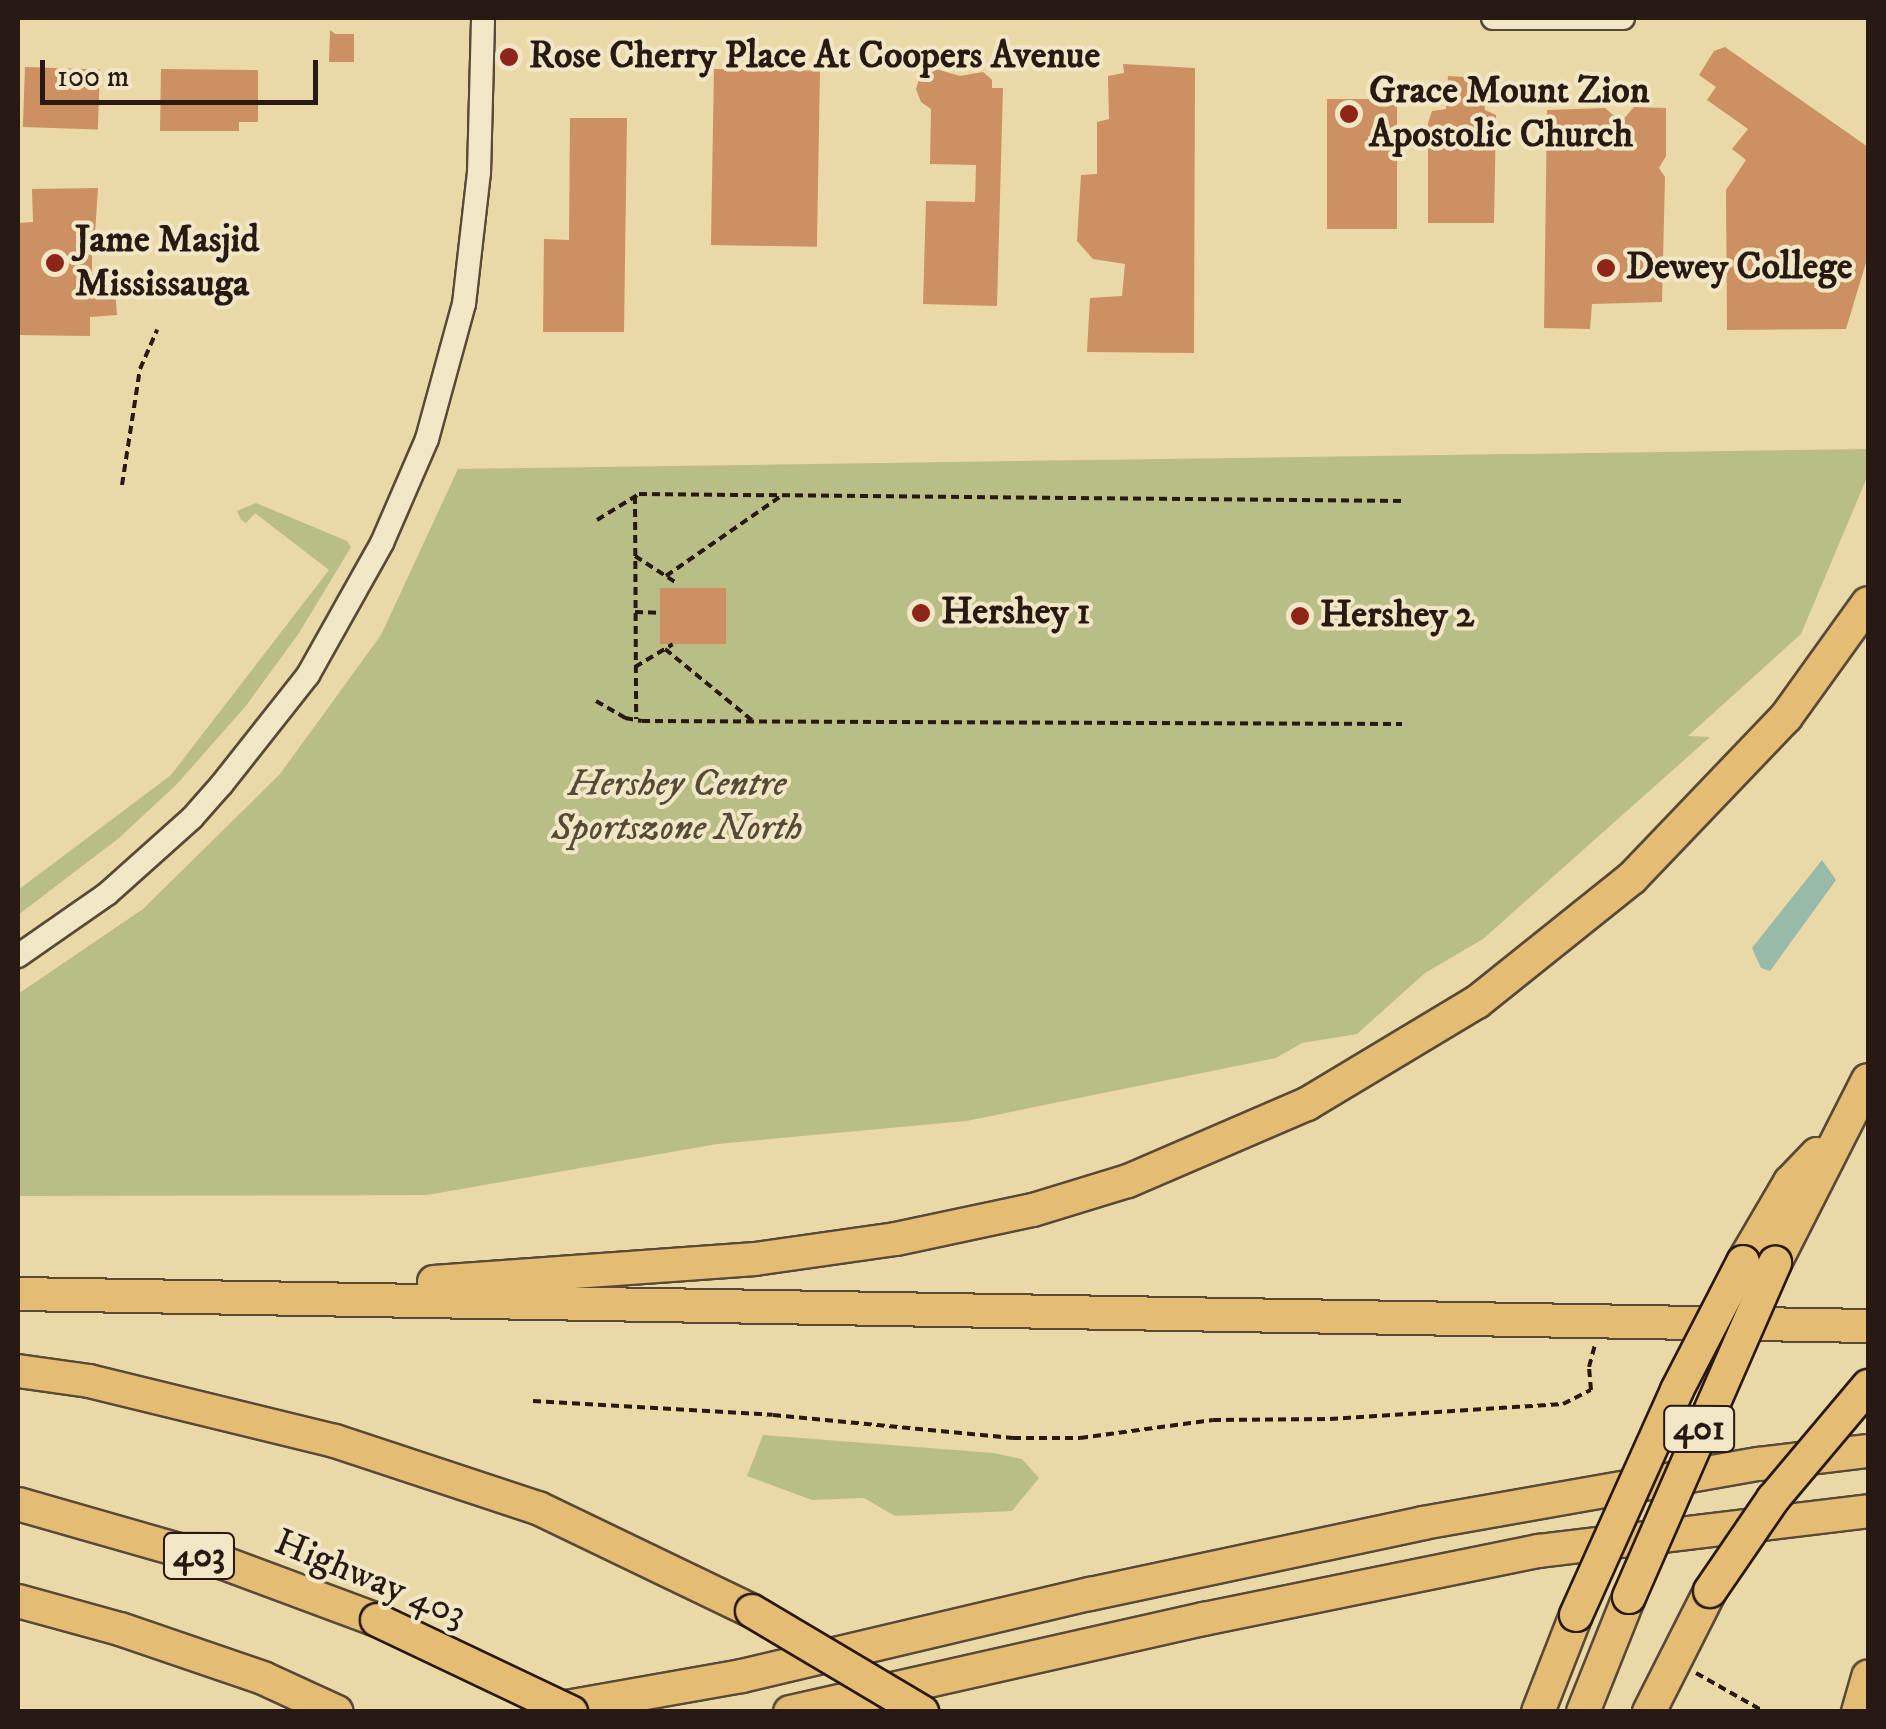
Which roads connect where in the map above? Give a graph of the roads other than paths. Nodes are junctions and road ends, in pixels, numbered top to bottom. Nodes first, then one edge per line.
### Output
1 (484, 18) edge
2 (1493, 18) edge
3 (1623, 18) edge
4 (1868, 604) edge
5 (18, 956) edge
6 (1868, 1080) edge
7 (1759, 1262) junction
8 (18, 1294) edge
9 (246, 1296) junction
10 (1868, 1326) edge
11 (18, 1371) edge
12 (1868, 1386) edge
13 (1868, 1451) edge
14 (18, 1504) edge
15 (1868, 1511) edge
16 (18, 1600) edge
17 (1868, 1676) edge
18 (337, 1712) edge
19 (540, 1712) edge
20 (571, 1712) edge
21 (790, 1712) edge
22 (922, 1712) edge
23 (1538, 1712) edge
24 (1583, 1712) edge
25 (1649, 1712) edge
26 (1858, 1712) edge

1 - 5 street
2 - 3 street
4 - 9 highway
6 - 7 highway, 401
7 - 23 highway, bridge
7 - 24 highway, 401, bridge
8 - 9 highway
9 - 10 highway
11 - 22 highway, bridge
12 - 25 highway, bridge
13 - 19 highway
14 - 20 highway, Highway 403 / 403, bridge
15 - 21 highway
16 - 18 highway, 403
17 - 26 highway

